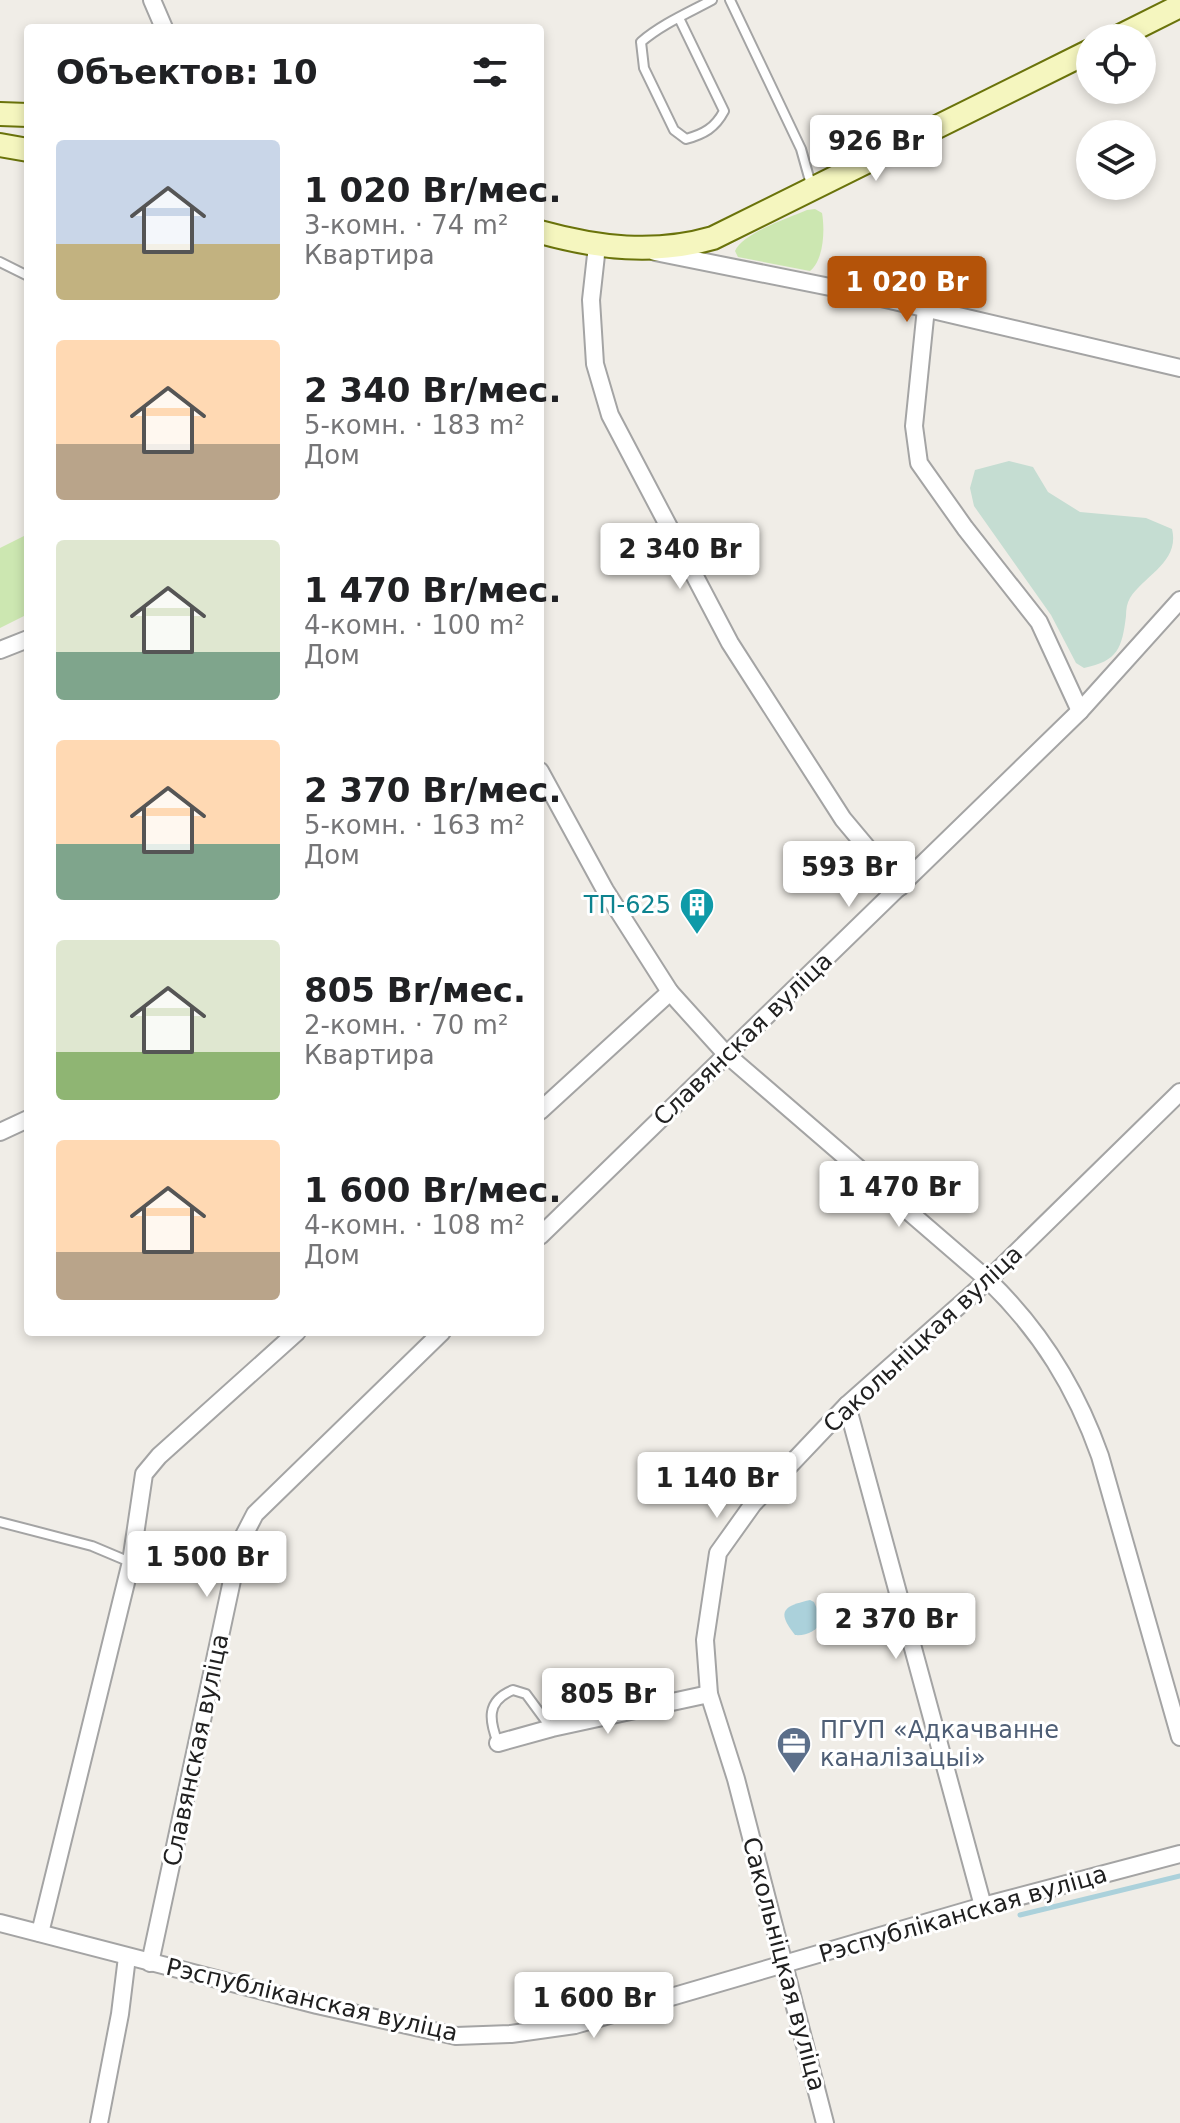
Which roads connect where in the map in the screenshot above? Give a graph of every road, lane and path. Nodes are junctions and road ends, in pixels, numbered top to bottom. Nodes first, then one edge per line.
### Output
1 (152, 0) edge
2 (712, 0) edge
3 (730, 0) edge
4 (1180, 6) edge
5 (679, 18) junction
6 (162, 24) edge
7 (1144, 24) edge
8 (1076, 58) edge
9 (0, 114) edge
10 (24, 115) edge
11 (0, 145) edge
12 (24, 149) edge
13 (812, 189) junction
14 (544, 233) edge
15 (597, 246) junction
16 (642, 249) junction
17 (0, 262) edge
18 (24, 274) edge
19 (926, 308) junction
20 (1180, 368) edge
21 (1180, 600) edge
22 (24, 641) edge
23 (0, 650) edge
24 (1080, 711) junction
25 (544, 778) edge
26 (900, 887) junction
27 (670, 992) junction
28 (726, 1054) junction
29 (1180, 1092) edge
30 (544, 1107) edge
31 (24, 1121) edge
32 (0, 1132) edge
33 (544, 1232) edge
34 (988, 1280) junction
35 (293, 1336) edge
36 (438, 1336) edge
37 (847, 1405) junction
38 (0, 1522) edge
39 (131, 1562) junction
40 (709, 1694) junction
41 (552, 1728) junction
42 (1180, 1737) edge
43 (498, 1743) joint
44 (1180, 1854) edge
45 (983, 1906) junction
46 (0, 1923) edge
47 (40, 1933) junction
48 (127, 1957) junction
49 (150, 1963) junction
50 (785, 1964) junction
51 (99, 2123) edge
52 (825, 2123) edge

1 - 6 street
2 - 5 lane
3 - 13 lane
4 - 7 main road
5 - 5 lane
8 - 13 main road
9 - 10 main road
11 - 12 main road
13 - 16 main road
14 - 15 main road
15 - 16 main road
15 - 26 street
16 - 19 street
17 - 18 lane
19 - 20 street
19 - 24 street
21 - 24 street, Славянская вуліца
22 - 23 street
24 - 26 street, Славянская вуліца
25 - 27 street
26 - 28 street, Славянская вуліца
27 - 28 street
27 - 30 street
28 - 33 street, Славянская вуліца
28 - 34 street
29 - 34 street, Сакольніцкая вуліца
31 - 32 street
34 - 37 street, Сакольніцкая вуліца
34 - 42 street
35 - 39 street
36 - 49 street, Славянская вуліца
37 - 40 street, Сакольніцкая вуліца
37 - 45 street
38 - 39 lane
39 - 47 street
40 - 41 street
40 - 50 street, Сакольніцкая вуліца
41 - 43 street
41 - 43 lane
44 - 45 street, Рэспубліканская вуліца
45 - 50 street, Рэспубліканская вуліца
46 - 47 street, Рэспубліканская вуліца
47 - 48 street, Рэспубліканская вуліца
48 - 49 street, Рэспубліканская вуліца
48 - 51 street
49 - 50 street, Рэспубліканская вуліца
50 - 52 street, Сакольніцкая вуліца

